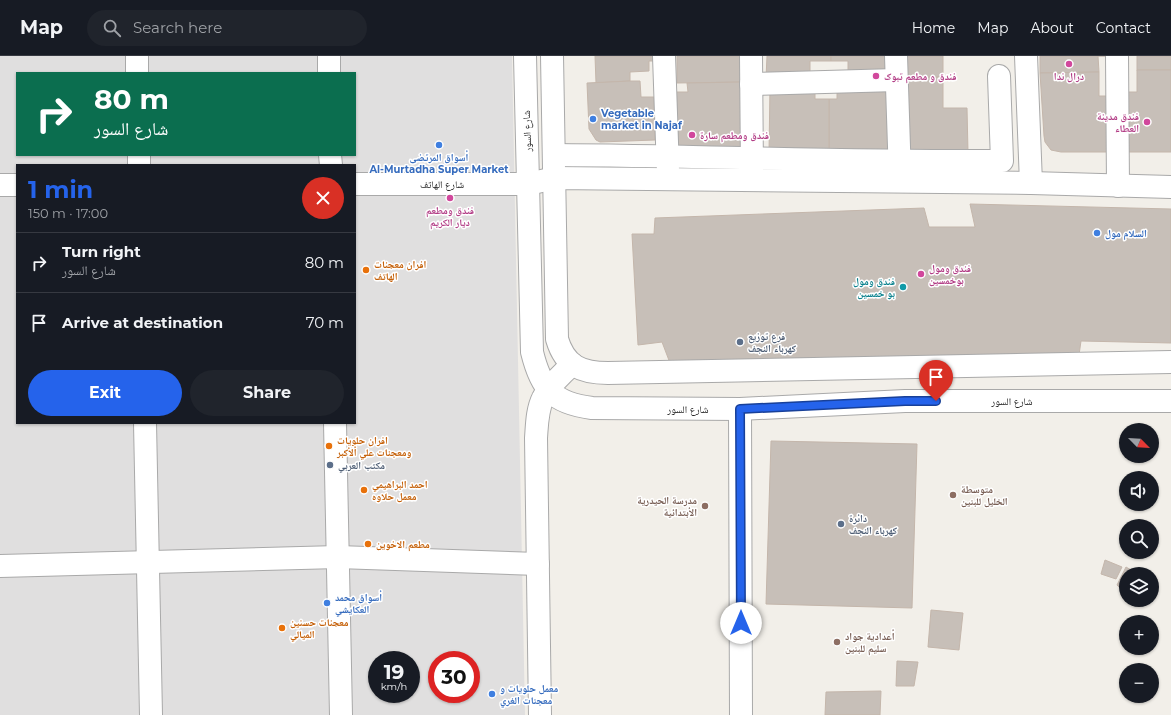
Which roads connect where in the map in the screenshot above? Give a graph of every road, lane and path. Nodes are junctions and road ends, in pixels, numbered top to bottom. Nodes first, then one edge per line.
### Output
1 (137, 56) edge
2 (329, 56) edge
3 (524, 56) edge
4 (552, 56) edge
5 (664, 56) edge
6 (751, 56) edge
7 (896, 56) edge
8 (1026, 56) edge
9 (1116, 56) edge
10 (137, 72) edge
11 (329, 72) edge
12 (999, 76) dead end
13 (897, 80) junction
14 (751, 84) junction
15 (555, 155) junction
16 (668, 156) junction
17 (752, 157) junction
18 (900, 171) junction
19 (555, 178) junction
20 (668, 179) junction
21 (752, 180) junction
22 (1031, 182) junction
23 (356, 184) edge
24 (528, 184) junction
25 (0, 185) edge
26 (16, 185) edge
27 (1118, 186) junction
28 (1171, 187) edge
29 (1171, 362) edge
30 (572, 364) junction
31 (548, 390) junction
32 (1171, 401) edge
33 (740, 409) junction
34 (145, 424) edge
35 (335, 424) edge
36 (338, 557) junction
37 (148, 562) junction
38 (538, 564) junction
39 (0, 566) edge
40 (151, 715) edge
41 (341, 715) edge
42 (540, 715) edge
43 (741, 715) edge

1 - 10 street
2 - 11 street
3 - 24 street, شارع السور
4 - 15 street
5 - 16 street
6 - 14 street
7 - 13 street
8 - 22 street
9 - 27 street
12 - 18 street
13 - 14 street
13 - 18 street
14 - 17 street
15 - 16 street
15 - 19 street
16 - 17 street
16 - 20 street
17 - 18 street
17 - 21 street
18 - 21 street, شارع الهاتف
18 - 22 street
19 - 20 street, شارع الهاتف
19 - 24 street, شارع الهاتف
19 - 30 street
20 - 21 street, شارع الهاتف
22 - 27 street
23 - 24 street, شارع الهاتف
24 - 31 street, شارع السور
25 - 26 street
27 - 28 street
29 - 30 street
30 - 31 street
31 - 33 street, شارع السور
31 - 38 street
32 - 33 street, شارع السور
33 - 43 street
34 - 37 street
35 - 36 street
36 - 37 street
36 - 38 street
36 - 41 street
37 - 39 street
37 - 40 street
38 - 42 street

